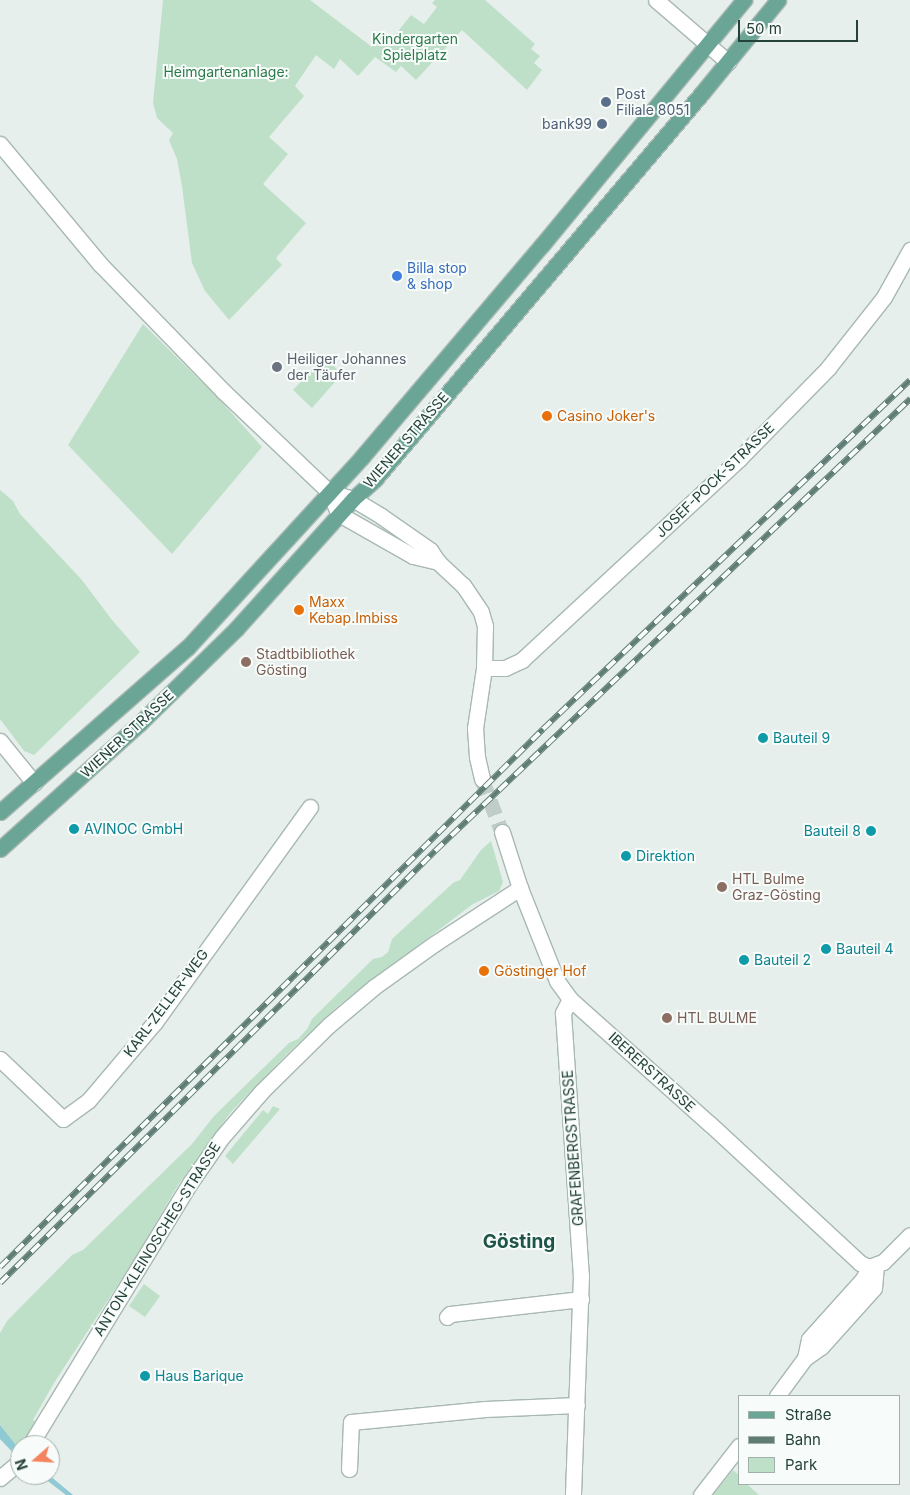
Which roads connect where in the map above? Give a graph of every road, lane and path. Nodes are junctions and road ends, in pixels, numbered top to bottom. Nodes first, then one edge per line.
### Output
1 (656, 0) edge
2 (744, 0) edge
3 (778, 0) edge
4 (708, 44) junction
5 (728, 62) junction
6 (0, 144) edge
7 (910, 250) edge
8 (329, 492) junction
9 (353, 499) junction
10 (339, 514) junction
11 (438, 562) junction
12 (484, 668) junction
13 (0, 741) edge
14 (482, 778) tunnel mouth
15 (34, 783) junction
16 (310, 807) dead end
17 (0, 812) edge
18 (502, 832) tunnel mouth
19 (0, 849) edge
20 (520, 888) junction
21 (570, 999) junction
22 (0, 1059) edge
23 (910, 1235) edge
24 (872, 1266) junction
25 (581, 1299) junction
26 (447, 1317) dead end
27 (779, 1395) edge
28 (578, 1405) junction
29 (36, 1435) edge
30 (738, 1447) edge
31 (349, 1469) dead end
32 (10, 1470) edge
33 (0, 1478) edge
34 (573, 1495) edge
35 (701, 1495) edge

1 - 4 street
2 - 4 main road, WIENER STRASSE
3 - 5 main road, WIENER STRASSE
4 - 5 street
4 - 8 main road, WIENER STRASSE
5 - 9 main road, WIENER STRASSE
6 - 8 street
7 - 12 street, JOSEF-POCK-STRASSE
8 - 9 street
8 - 10 street
8 - 15 main road, WIENER STRASSE
9 - 10 main road, WIENER STRASSE
9 - 11 street
10 - 11 street
10 - 19 main road, WIENER STRASSE
11 - 12 street
12 - 14 street
13 - 15 street
15 - 17 main road, WIENER STRASSE
16 - 22 street, KARL-ZELLER-WEG
18 - 20 street, IBERERSTRASSE
20 - 21 street, IBERERSTRASSE
20 - 29 street, ANTON-KLEINOSCHEG-STRASSE
21 - 24 street, IBERERSTRASSE
21 - 25 street, GRAFENBERGSTRASSE
23 - 24 street
24 - 27 street
25 - 26 street
25 - 28 street, GRAFENBERGSTRASSE
28 - 31 street
28 - 34 street, GRAFENBERGSTRASSE
30 - 35 street
32 - 33 street

